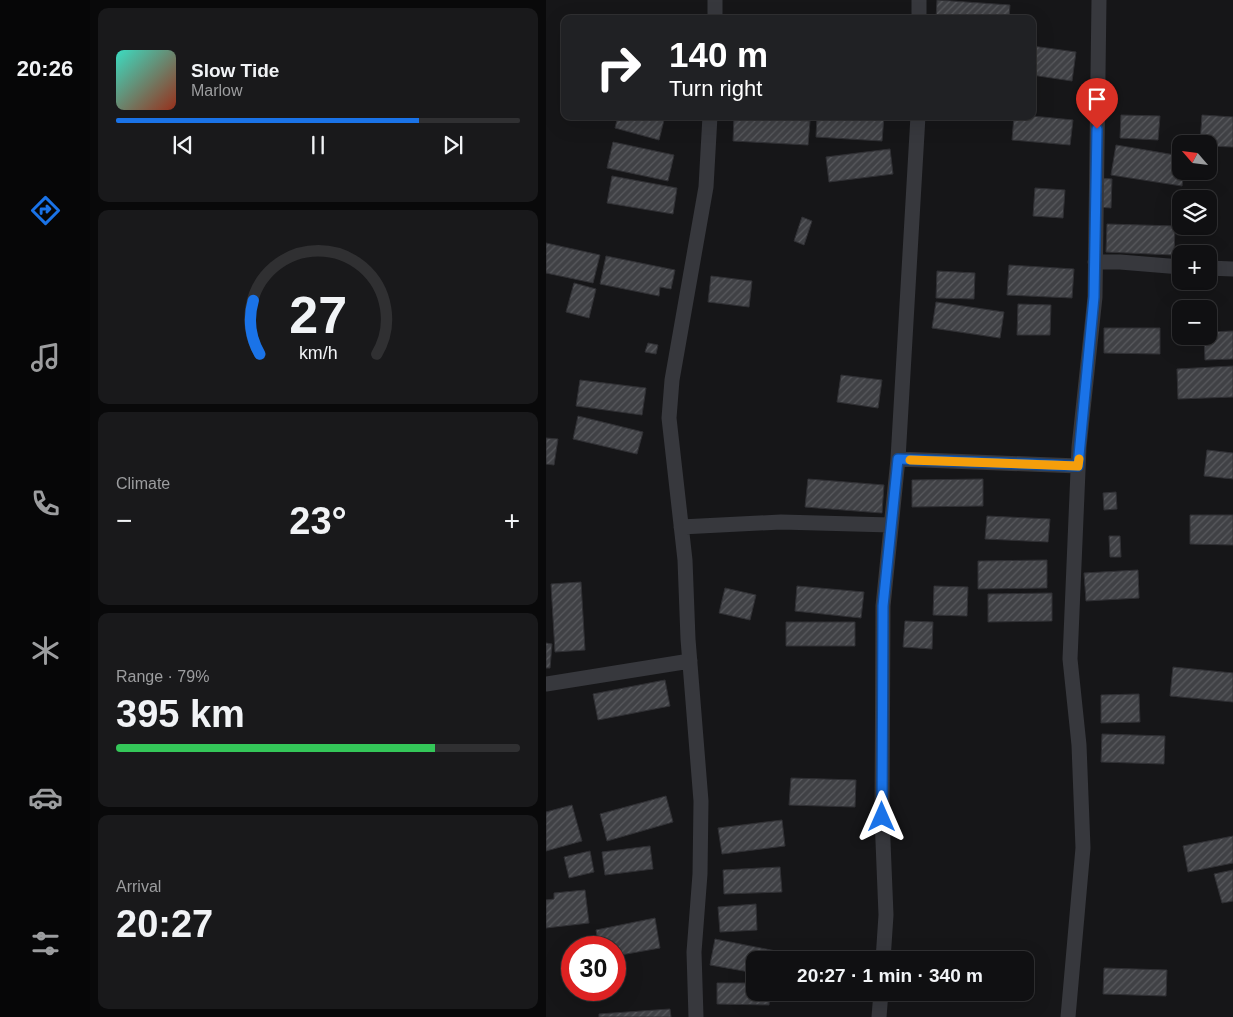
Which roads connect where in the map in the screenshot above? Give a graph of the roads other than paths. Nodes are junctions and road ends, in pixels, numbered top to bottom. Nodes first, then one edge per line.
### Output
1 (715, 0) edge
2 (919, 0) edge
3 (1098, 0) edge
4 (714, 15) edge
5 (919, 15) edge
6 (710, 120) edge
7 (918, 120) edge
8 (1095, 262) junction
9 (1172, 266) edge
10 (1217, 268) edge
11 (1233, 269) edge
12 (898, 459) junction
13 (1078, 466) junction
14 (891, 525) junction
15 (681, 527) junction
16 (690, 661) junction
17 (546, 684) edge
18 (884, 951) edge
19 (880, 1001) edge
20 (696, 1017) edge
21 (879, 1017) edge
22 (1068, 1017) edge

1 - 4 street
2 - 5 street
3 - 8 street
6 - 15 street
7 - 12 street
8 - 9 street
8 - 13 street
10 - 11 street
12 - 13 street
12 - 14 street
13 - 22 street
14 - 15 street
14 - 18 street
15 - 16 street
16 - 17 street
16 - 20 street
19 - 21 street

